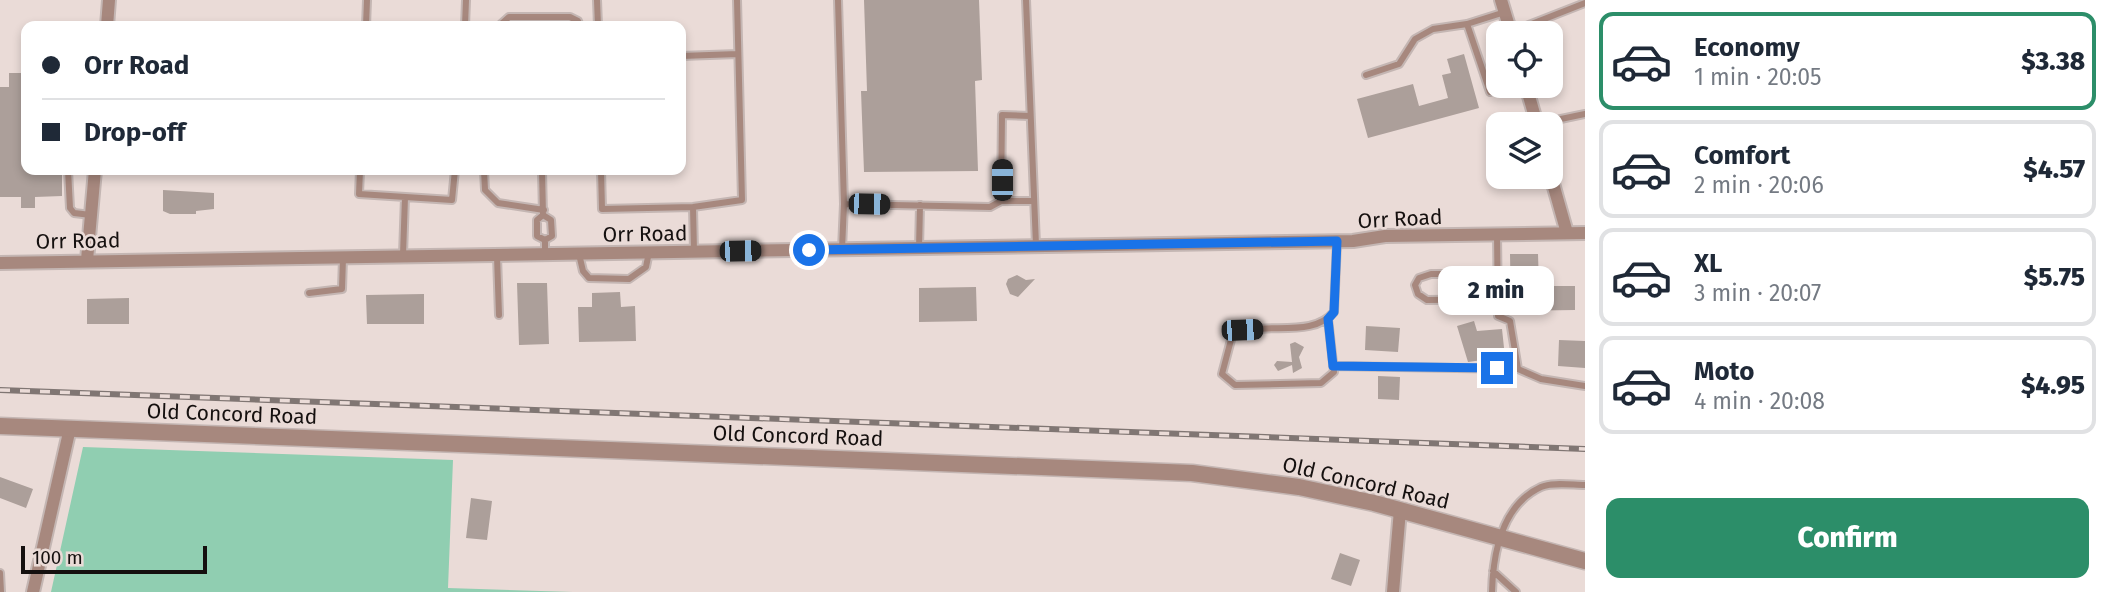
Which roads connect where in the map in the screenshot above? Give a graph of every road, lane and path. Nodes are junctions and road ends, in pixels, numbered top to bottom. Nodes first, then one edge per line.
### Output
1 (109, 0) edge
2 (367, 0) edge
3 (466, 0) edge
4 (597, 0) edge
5 (737, 0) edge
6 (838, 0) edge
7 (1026, 0) edge
8 (1585, 3) edge
9 (1503, 6) edge
10 (107, 21) edge
11 (366, 21) edge
12 (465, 21) edge
13 (505, 21) edge
14 (578, 21) edge
15 (598, 21) edge
16 (1541, 21) edge
17 (1466, 23) junction
18 (738, 54) junction
19 (686, 56) edge
20 (1366, 75) dead end
21 (1486, 80) edge
22 (1585, 114) edge
23 (1030, 116) junction
24 (1563, 119) edge
25 (68, 175) edge
26 (95, 175) edge
27 (360, 175) edge
28 (454, 175) edge
29 (484, 175) edge
30 (542, 175) edge
31 (601, 175) edge
32 (1555, 189) edge
33 (405, 197) junction
34 (1002, 201) junction
35 (1034, 201) junction
36 (844, 204) junction
37 (920, 205) junction
38 (693, 206) junction
39 (543, 212) junction
40 (91, 215) junction
41 (1567, 233) junction
42 (1585, 233) edge
43 (1497, 234) junction
44 (545, 240) junction
45 (1337, 241) junction
46 (1036, 247) junction
47 (919, 248) junction
48 (842, 249) junction
49 (649, 252) junction
50 (694, 252) junction
51 (579, 254) junction
52 (545, 255) junction
53 (497, 256) junction
54 (403, 257) junction
55 (343, 258) junction
56 (87, 260) junction
57 (0, 263) edge
58 (1497, 274) junction
59 (309, 293) dead end
60 (1498, 299) junction
61 (499, 315) dead end
62 (1328, 319) junction
63 (1333, 366) junction
64 (1518, 369) junction
65 (1585, 386) edge
66 (0, 426) edge
67 (69, 428) junction
68 (1585, 485) edge
69 (1400, 510) junction
70 (1500, 538) junction
71 (1585, 561) edge
72 (1493, 571) junction
73 (0, 573) edge
74 (1, 592) edge
75 (33, 592) edge
76 (1393, 592) edge
77 (1492, 592) edge
78 (1516, 592) edge

1 - 10 street
2 - 11 lane
3 - 12 lane
4 - 15 lane
5 - 18 lane
6 - 36 lane
7 - 23 lane
8 - 16 lane
9 - 17 lane
13 - 14 lane
17 - 20 lane
17 - 21 lane
18 - 19 lane
18 - 38 lane
22 - 24 lane
23 - 34 lane
23 - 35 lane
25 - 40 lane
26 - 40 street
27 - 33 lane
28 - 33 lane
29 - 39 lane
30 - 39 lane
31 - 38 lane
32 - 41 street
33 - 54 lane
34 - 35 lane
34 - 37 lane
35 - 46 lane
36 - 37 lane
36 - 48 lane
37 - 47 lane
38 - 50 lane
39 - 44 lane
39 - 44 lane
40 - 56 street
41 - 42 street, Orr Road
41 - 43 street, Orr Road
43 - 45 street, Orr Road
43 - 58 lane
44 - 52 lane
45 - 46 street, Orr Road
45 - 62 lane
46 - 47 street, Orr Road
47 - 48 street, Orr Road
48 - 50 street, Orr Road
49 - 50 street, Orr Road
49 - 51 street, Orr Road
49 - 51 lane
51 - 52 street, Orr Road
52 - 53 street, Orr Road
53 - 54 street, Orr Road
53 - 61 lane
54 - 55 street, Orr Road
55 - 56 street, Orr Road
55 - 59 lane
56 - 57 street, Orr Road
58 - 60 lane
58 - 60 lane
60 - 64 lane
62 - 63 lane
62 - 63 lane
63 - 64 lane
64 - 65 lane
66 - 67 street, Old Concord Road
67 - 69 street, Old Concord Road
67 - 75 street
68 - 70 lane
69 - 70 street, Old Concord Road
69 - 76 street
70 - 71 street, Old Concord Road
70 - 72 lane
72 - 77 lane
72 - 78 lane
73 - 74 lane

